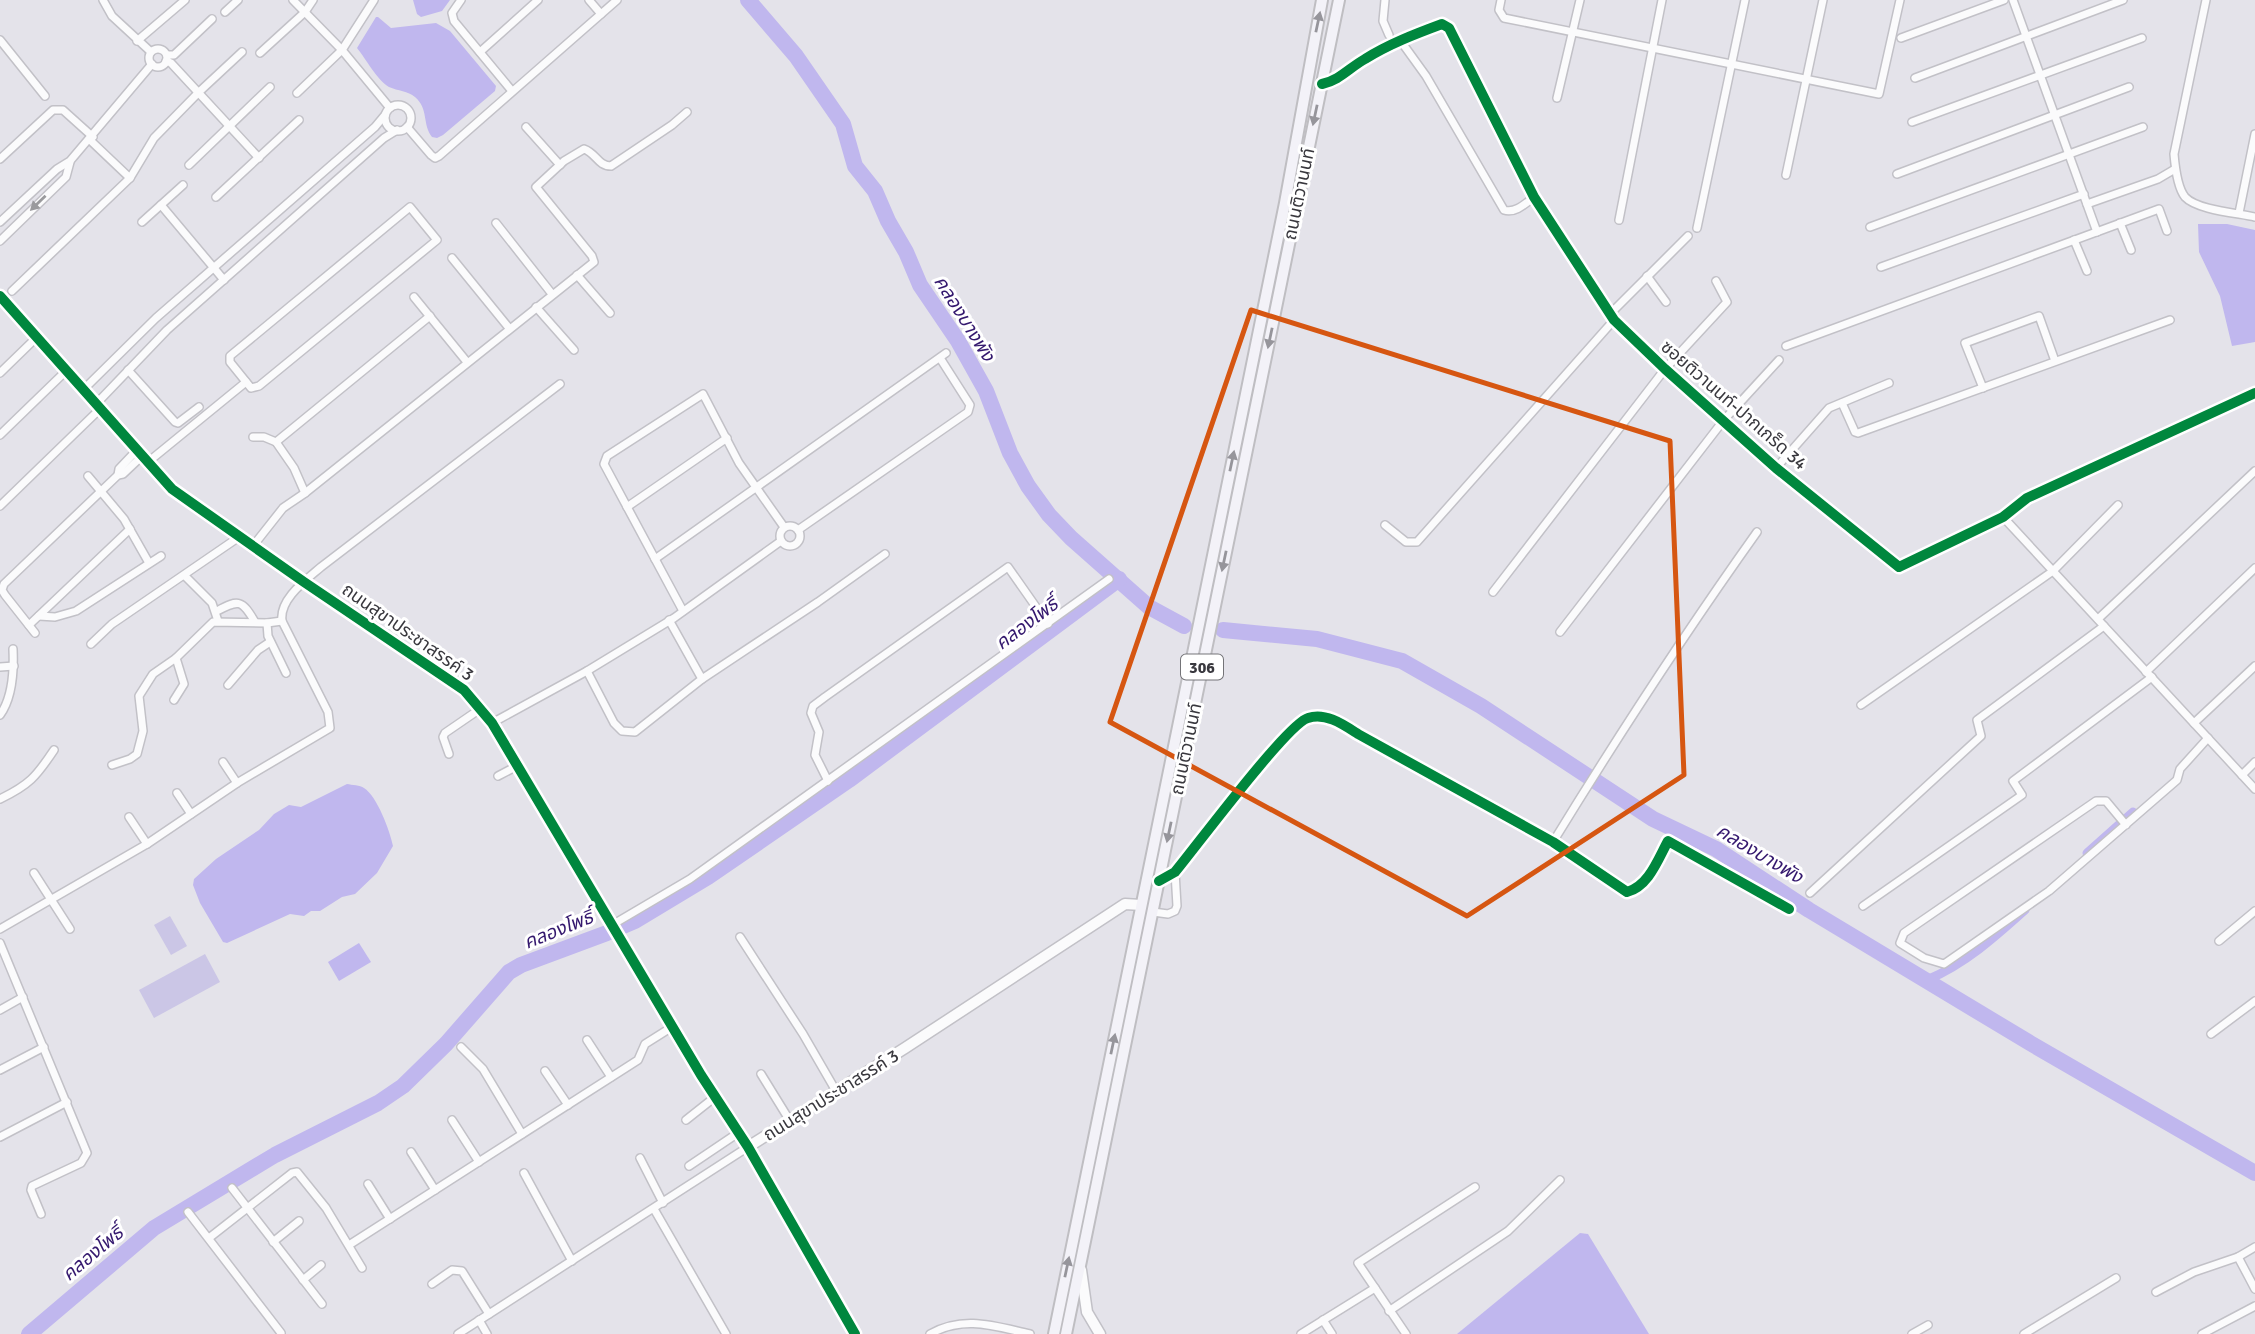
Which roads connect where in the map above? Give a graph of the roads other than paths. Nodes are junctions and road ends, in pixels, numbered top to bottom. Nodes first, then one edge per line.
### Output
1 (103, 0) edge
2 (185, 0) edge
3 (238, 0) edge
4 (293, 0) edge
5 (313, 0) edge
6 (374, 0) edge
7 (461, 0) edge
8 (538, 0) edge
9 (589, 0) edge
10 (617, 0) edge
11 (1322, 0) edge
12 (1339, 0) edge
13 (1385, 0) edge
14 (1501, 0) edge
15 (1580, 0) edge
16 (1662, 0) edge
17 (1745, 0) edge
18 (1823, 0) edge
19 (1900, 0) edge
20 (2004, 0) edge
21 (2013, 0) edge
22 (2123, 0) edge
23 (2206, 0) edge
24 (225, 12) dead end
25 (305, 12) junction
26 (601, 14) junction
27 (212, 19) dead end
28 (1574, 32) junction
29 (1389, 35) dead end
30 (2026, 36) junction
31 (1901, 38) dead end
32 (2142, 38) dead end
33 (0, 40) edge
34 (1400, 40) junction
35 (137, 41) junction
36 (1653, 48) junction
37 (342, 50) junction
38 (151, 52) junction
39 (242, 52) dead end
40 (480, 52) junction
41 (260, 53) dead end
42 (166, 58) junction
43 (152, 64) junction
44 (1732, 64) junction
45 (2040, 75) junction
46 (1807, 78) junction
47 (1915, 78) dead end
48 (1322, 84) junction
49 (270, 87) dead end
50 (2129, 87) dead end
51 (512, 91) junction
52 (199, 92) junction
53 (297, 93) dead end
54 (45, 96) dead end
55 (1557, 98) dead end
56 (388, 111) junction
57 (687, 112) dead end
58 (2055, 115) junction
59 (299, 120) dead end
60 (1912, 122) dead end
61 (230, 124) junction
62 (407, 127) junction
63 (526, 127) dead end
64 (2143, 127) dead end
65 (397, 130) junction
66 (2255, 134) edge
67 (91, 138) junction
68 (2069, 154) junction
69 (259, 158) junction
70 (0, 159) edge
71 (70, 161) junction
72 (189, 165) dead end
73 (560, 165) junction
74 (57, 169) junction
75 (2175, 169) junction
76 (1897, 174) dead end
77 (1786, 175) dead end
78 (65, 177) junction
79 (130, 178) junction
80 (183, 185) dead end
81 (2084, 194) junction
82 (216, 197) dead end
83 (1534, 197) junction
84 (1290, 204) junction
85 (2087, 204) junction
86 (160, 205) junction
87 (2238, 213) junction
88 (2255, 216) edge
89 (1619, 220) dead end
90 (0, 222) edge
91 (142, 222) dead end
92 (496, 223) dead end
93 (2120, 223) junction
94 (1870, 226) dead end
95 (1697, 228) dead end
96 (2167, 231) dead end
97 (2097, 232) junction
98 (1688, 236) dead end
99 (2074, 240) junction
100 (0, 241) edge
101 (2131, 250) dead end
102 (452, 258) dead end
103 (213, 267) junction
104 (1881, 267) dead end
105 (2087, 271) dead end
106 (577, 275) junction
107 (1647, 276) junction
108 (224, 280) junction
109 (1716, 281) dead end
110 (12, 291) dead end
111 (552, 294) junction
112 (0, 296) edge
113 (414, 297) dead end
114 (1666, 302) dead end
115 (536, 307) junction
116 (610, 313) dead end
117 (430, 316) junction
118 (1612, 317) junction
119 (156, 318) junction
120 (2170, 320) dead end
121 (509, 328) junction
122 (167, 330) junction
123 (37, 337) junction
124 (1786, 346) dead end
125 (574, 350) dead end
126 (1779, 360) dead end
127 (467, 362) junction
128 (2055, 362) junction
129 (1665, 369) junction
130 (67, 370) junction
131 (128, 370) junction
132 (0, 373) edge
133 (246, 382) junction
134 (1889, 383) dead end
135 (560, 384) dead end
136 (1983, 388) junction
137 (84, 389) junction
138 (2255, 394) edge
139 (1842, 403) junction
140 (99, 405) junction
141 (199, 407) dead end
142 (1723, 421) junction
143 (0, 435) edge
144 (253, 437) dead end
145 (727, 438) junction
146 (276, 442) junction
147 (143, 456) junction
148 (1776, 468) junction
149 (2255, 471) edge
150 (88, 476) dead end
151 (755, 486) junction
152 (102, 491) junction
153 (305, 493) junction
154 (2118, 505) dead end
155 (0, 506) edge
156 (627, 507) junction
157 (2003, 517) junction
158 (1385, 525) dead end
159 (784, 527) junction
160 (130, 529) junction
161 (798, 530) junction
162 (1757, 532) dead end
163 (239, 537) junction
164 (781, 541) junction
165 (253, 546) junction
166 (885, 554) dead end
167 (161, 556) dead end
168 (655, 559) junction
169 (149, 563) junction
170 (2255, 568) edge
171 (2053, 571) junction
172 (185, 576) junction
173 (1109, 579) dead end
174 (304, 582) junction
175 (1493, 592) dead end
176 (216, 611) junction
177 (683, 611) junction
178 (39, 616) junction
179 (2098, 619) junction
180 (670, 620) junction
181 (218, 621) junction
182 (282, 621) junction
183 (254, 622) junction
184 (267, 623) junction
185 (1048, 624) junction
186 (29, 625) junction
187 (2104, 626) junction
188 (1560, 632) dead end
189 (35, 634) dead end
190 (270, 642) junction
191 (91, 644) dead end
192 (13, 649) dead end
193 (176, 658) junction
194 (14, 666) junction
195 (2255, 666) edge
196 (0, 667) edge
197 (587, 671) junction
198 (286, 673) dead end
199 (2149, 674) junction
200 (702, 679) junction
201 (228, 685) dead end
202 (174, 700) dead end
203 (1861, 705) dead end
204 (480, 709) junction
205 (0, 715) edge
206 (492, 723) junction
207 (2194, 723) junction
208 (2208, 738) junction
209 (54, 750) dead end
210 (449, 754) dead end
211 (223, 762) dead end
212 (2255, 762) edge
213 (112, 765) dead end
214 (517, 766) junction
215 (2242, 775) junction
216 (498, 776) dead end
217 (828, 781) junction
218 (237, 783) junction
219 (2255, 789) edge
220 (177, 793) dead end
221 (0, 799) edge
222 (191, 814) junction
223 (129, 817) dead end
224 (2126, 825) junction
225 (1553, 842) junction
226 (147, 844) junction
227 (1175, 872) junction
228 (34, 873) dead end
229 (1159, 881) junction
230 (1810, 893) dead end
231 (52, 901) junction
232 (1142, 905) junction
233 (1863, 906) dead end
234 (1789, 909) dead end
235 (2255, 911) edge
236 (1153, 912) junction
237 (614, 928) junction
238 (0, 929) edge
239 (69, 929) dead end
240 (740, 937) dead end
241 (2219, 941) dead end
242 (0, 943) edge
243 (23, 997) junction
244 (2255, 1001) edge
245 (0, 1010) edge
246 (672, 1027) junction
247 (2211, 1034) dead end
248 (587, 1040) dead end
249 (44, 1047) junction
250 (461, 1047) dead end
251 (0, 1070) edge
252 (545, 1071) dead end
253 (761, 1074) dead end
254 (611, 1077) junction
255 (836, 1091) junction
256 (715, 1097) junction
257 (67, 1102) junction
258 (568, 1105) junction
259 (452, 1120) dead end
260 (686, 1120) dead end
261 (790, 1121) junction
262 (738, 1133) junction
263 (523, 1134) junction
264 (0, 1138) edge
265 (748, 1147) junction
266 (411, 1152) dead end
267 (640, 1158) dead end
268 (479, 1162) junction
269 (689, 1166) dead end
270 (524, 1173) dead end
271 (1560, 1180) dead end
272 (368, 1184) dead end
273 (1475, 1187) dead end
274 (232, 1188) dead end
275 (435, 1190) junction
276 (663, 1203) junction
277 (248, 1209) junction
278 (654, 1209) junction
279 (188, 1212) dead end
280 (41, 1214) dead end
281 (390, 1219) junction
282 (299, 1221) dead end
283 (209, 1238) junction
284 (273, 1241) junction
285 (349, 1245) junction
286 (2255, 1247) edge
287 (2238, 1257) junction
288 (572, 1261) junction
289 (321, 1265) dead end
290 (1080, 1266) junction
291 (362, 1268) dead end
292 (2116, 1278) dead end
293 (303, 1280) junction
294 (432, 1284) dead end
295 (1375, 1289) junction
296 (2255, 1289) edge
297 (2156, 1292) dead end
298 (322, 1304) dead end
299 (2255, 1306) edge
300 (1390, 1311) junction
301 (489, 1314) junction
302 (479, 1320) junction
303 (1323, 1320) junction
304 (1927, 1325) dead end
305 (281, 1333) edge
306 (2026, 1333) edge
307 (458, 1334) edge
308 (487, 1334) edge
309 (726, 1334) edge
310 (855, 1334) edge
311 (930, 1334) edge
312 (1030, 1334) edge
313 (1054, 1334) edge
314 (1066, 1334) edge
315 (1101, 1334) edge
316 (1301, 1334) edge
317 (1332, 1334) edge
318 (1406, 1334) edge
319 (1912, 1334) edge
320 (2203, 1334) edge

1 - 35 street
2 - 35 street
3 - 24 street
4 - 25 street
5 - 25 street
6 - 37 street
7 - 40 street
8 - 40 street
9 - 26 street
10 - 26 street
84 -> 11 main road, ถนนติวานนท์ / 306
12 - 48 main road, ถนนติวานนท์ / 306
13 - 29 street
14 - 28 street
15 - 28 street
16 - 36 street
17 - 44 street
18 - 46 street
19 - 46 street
20 - 31 street
21 - 30 street
22 - 30 street
23 - 75 street
25 - 37 street
25 - 41 street
26 - 51 street
27 - 42 street
28 - 36 street
28 - 55 street
30 - 45 street
30 - 47 street
32 - 45 street
33 - 54 street
34 - 48 street, ซอยติวานนท์-ปากเกร็ด 34
34 - 83 street
34 - 83 street, ซอยติวานนท์-ปากเกร็ด 34
35 - 38 street
36 - 44 street
36 - 89 street
37 - 53 street
37 - 56 street
38 - 42 street
38 - 43 street
39 - 52 street
40 - 51 street
42 - 43 street
42 - 52 street
43 - 67 street
44 - 46 street
44 - 95 street
45 - 58 street
45 - 60 street
46 - 77 street
48 -> 84 main road, ถนนติวานนท์ / 306
49 - 61 street
50 - 58 street
51 - 62 street
52 - 61 street
52 - 79 street
56 - 62 street
56 - 65 street
56 - 103 street
57 - 73 street
58 - 68 street
58 - 76 street
59 - 69 street
61 - 69 street
61 - 72 street
62 - 65 street
63 - 73 street
64 - 68 street
65 - 108 street
66 - 87 street
67 - 70 street
67 - 71 street
67 - 79 street
68 - 81 street
68 - 94 street
69 - 82 street
71 - 74 street
71 - 78 street
73 - 106 street
74 - 78 street
74 - 90 street
75 - 85 street
75 - 87 street
78 -> 100 street
79 - 110 street
80 - 86 street
81 - 85 street
81 - 104 street
83 - 118 street, ซอยติวานนท์-ปากเกร็ด 34
84 -> 229 main road, ถนนติวานนท์ / 306
232 -> 84 main road, ถนนติวานนท์ / 306
85 - 97 street
86 - 91 street
86 - 103 street
87 - 88 street
92 - 111 street
93 - 96 street
93 - 97 street
93 - 101 street
97 - 99 street
98 - 107 street
99 - 105 street
99 - 124 street
102 - 121 street
103 - 108 street
103 - 119 street
106 - 111 street
106 - 116 street
107 - 114 street
107 - 118 street
108 - 122 street
109 - 129 street
111 - 115 street
112 - 123 street, ถนนสุขาประชาสรรค์ 3
113 - 117 street
115 - 121 street
115 - 125 street
117 - 127 street
117 - 146 street
118 - 129 street, ซอยติวานนท์-ปากเกร็ด 34
118 - 158 street
119 - 122 street
119 - 137 street
120 - 128 street
121 - 127 street
122 - 131 street
123 - 130 street, ถนนสุขาประชาสรรค์ 3
123 - 132 street
126 - 142 street
127 - 153 street
128 - 136 street
128 - 136 street
129 - 142 street, ซอยติวานนท์-ปากเกร็ด 34
129 - 175 street
130 - 137 street, ถนนสุขาประชาสรรค์ 3
130 - 143 street
131 - 140 street
131 - 141 street
133 - 133 street
133 - 147 street
134 - 139 street
135 - 174 street
136 - 139 street
137 - 140 street, ถนนสุขาประชาสรรค์ 3
138 - 157 street, ซอยติวานนท์-ปากเกร็ด 34
139 - 148 street
140 - 147 street, ถนนสุขาประชาสรรค์ 3
140 - 155 street
142 - 148 street, ซอยติวานนท์-ปากเกร็ด 34
142 - 188 street
144 - 146 street
145 - 151 street
145 - 156 street
145 - 156 street
146 - 153 street
147 - 152 street
147 - 163 street, ถนนสุขาประชาสรรค์ 3
148 - 157 street, ซอยติวานนท์-ปากเกร็ด 34
149 - 179 street
150 - 152 street
151 - 159 street
151 - 161 street
151 - 168 street
152 - 160 street
152 - 186 street
153 - 165 street
154 - 171 street
156 - 168 street
157 - 171 street
159 - 161 street
159 - 164 street
160 - 169 street
160 - 178 street
161 - 164 street
162 - 225 street
163 - 165 street, ถนนสุขาประชาสรรค์ 3
163 - 172 street
164 - 177 street
165 - 174 street, ถนนสุขาประชาสรรค์ 3
166 - 200 street
167 - 169 street
168 - 177 street
169 - 178 street
170 - 199 street
171 - 179 street
171 - 203 street
172 - 176 street
172 - 191 street
173 - 185 street
174 - 182 street
174 - 204 street, ถนนสุขาประชาสรรค์ 3
176 - 181 street
176 - 183 street
177 - 180 street
178 - 186 street
179 - 187 street
180 - 197 street
180 - 200 street
181 - 183 street
181 - 193 street
182 - 184 street
182 - 218 street
183 - 184 street
184 - 190 street
185 - 217 street
185 - 217 street
186 - 189 street
187 - 199 street
187 - 230 street
190 - 198 street
190 - 201 street
192 - 194 street
193 - 202 street
193 - 213 street
194 - 196 street
194 - 205 street
195 - 207 street
197 - 200 street
197 - 206 street
199 - 207 street
199 - 233 street
204 - 206 street, ถนนสุขาประชาสรรค์ 3
204 - 210 street
206 - 214 street, ถนนสุขาประชาสรรค์ 3
207 - 208 street
208 - 215 street
208 - 224 street
209 - 221 street
211 - 218 street
212 - 215 street
214 - 216 street
214 - 237 street, ถนนสุขาประชาสรรค์ 3
215 - 219 street
217 - 237 street
218 - 222 street
220 - 222 street
222 - 226 street
223 - 226 street
224 - 224 street
225 - 227 street
225 - 234 street
226 - 231 street
227 - 229 street
227 - 236 street
228 - 231 street
229 - 236 main road, ถนนติวานนท์ / 306
231 - 238 street
231 - 239 street
232 - 255 street, ถนนสุขาประชาสรรค์ 3
313 -> 232 main road, ถนนติวานนท์ / 306
235 - 241 street
236 - 290 main road, ถนนติวานนท์ / 306
237 - 246 street, ถนนสุขาประชาสรรค์ 3
240 - 255 street
242 - 243 street
243 - 245 street
243 - 249 street
244 - 247 street
246 - 254 street
246 - 256 street, ถนนสุขาประชาสรรค์ 3
248 - 254 street
249 - 251 street
249 - 257 street
250 - 263 street
252 - 258 street
253 - 261 street
254 - 258 street
255 - 261 street, ถนนสุขาประชาสรรค์ 3
256 - 260 street
256 - 262 street, ถนนสุขาประชาสรรค์ 3
257 - 264 street
257 - 280 street
258 - 263 street
259 - 268 street
261 - 265 street, ถนนสุขาประชาสรรค์ 3
262 - 265 street, ถนนสุขาประชาสรรค์ 3
262 - 269 street
263 - 268 street
265 - 276 street
265 - 310 street
266 - 275 street
267 - 276 street
268 - 275 street
270 - 288 street
271 - 300 street
272 - 281 street
273 - 295 street
274 - 277 street
275 - 281 street
276 - 278 street
277 - 283 street
277 - 284 street
277 - 285 street
278 - 288 street
278 - 309 street
279 - 283 street
281 - 285 street
282 - 284 street
283 - 305 street
284 - 293 street
285 - 291 street
286 - 287 street
287 - 296 street
287 - 297 street
288 - 301 street
289 - 293 street
290 - 314 main road, ถนนติวานนท์ / 306
290 - 315 street
292 - 306 street
293 - 298 street
294 - 301 street
295 - 300 street
295 - 303 street
299 - 320 street
300 - 318 street
301 - 302 street
302 - 307 street
302 - 308 street
303 - 316 street
303 - 317 street
304 - 319 street
311 - 312 street

